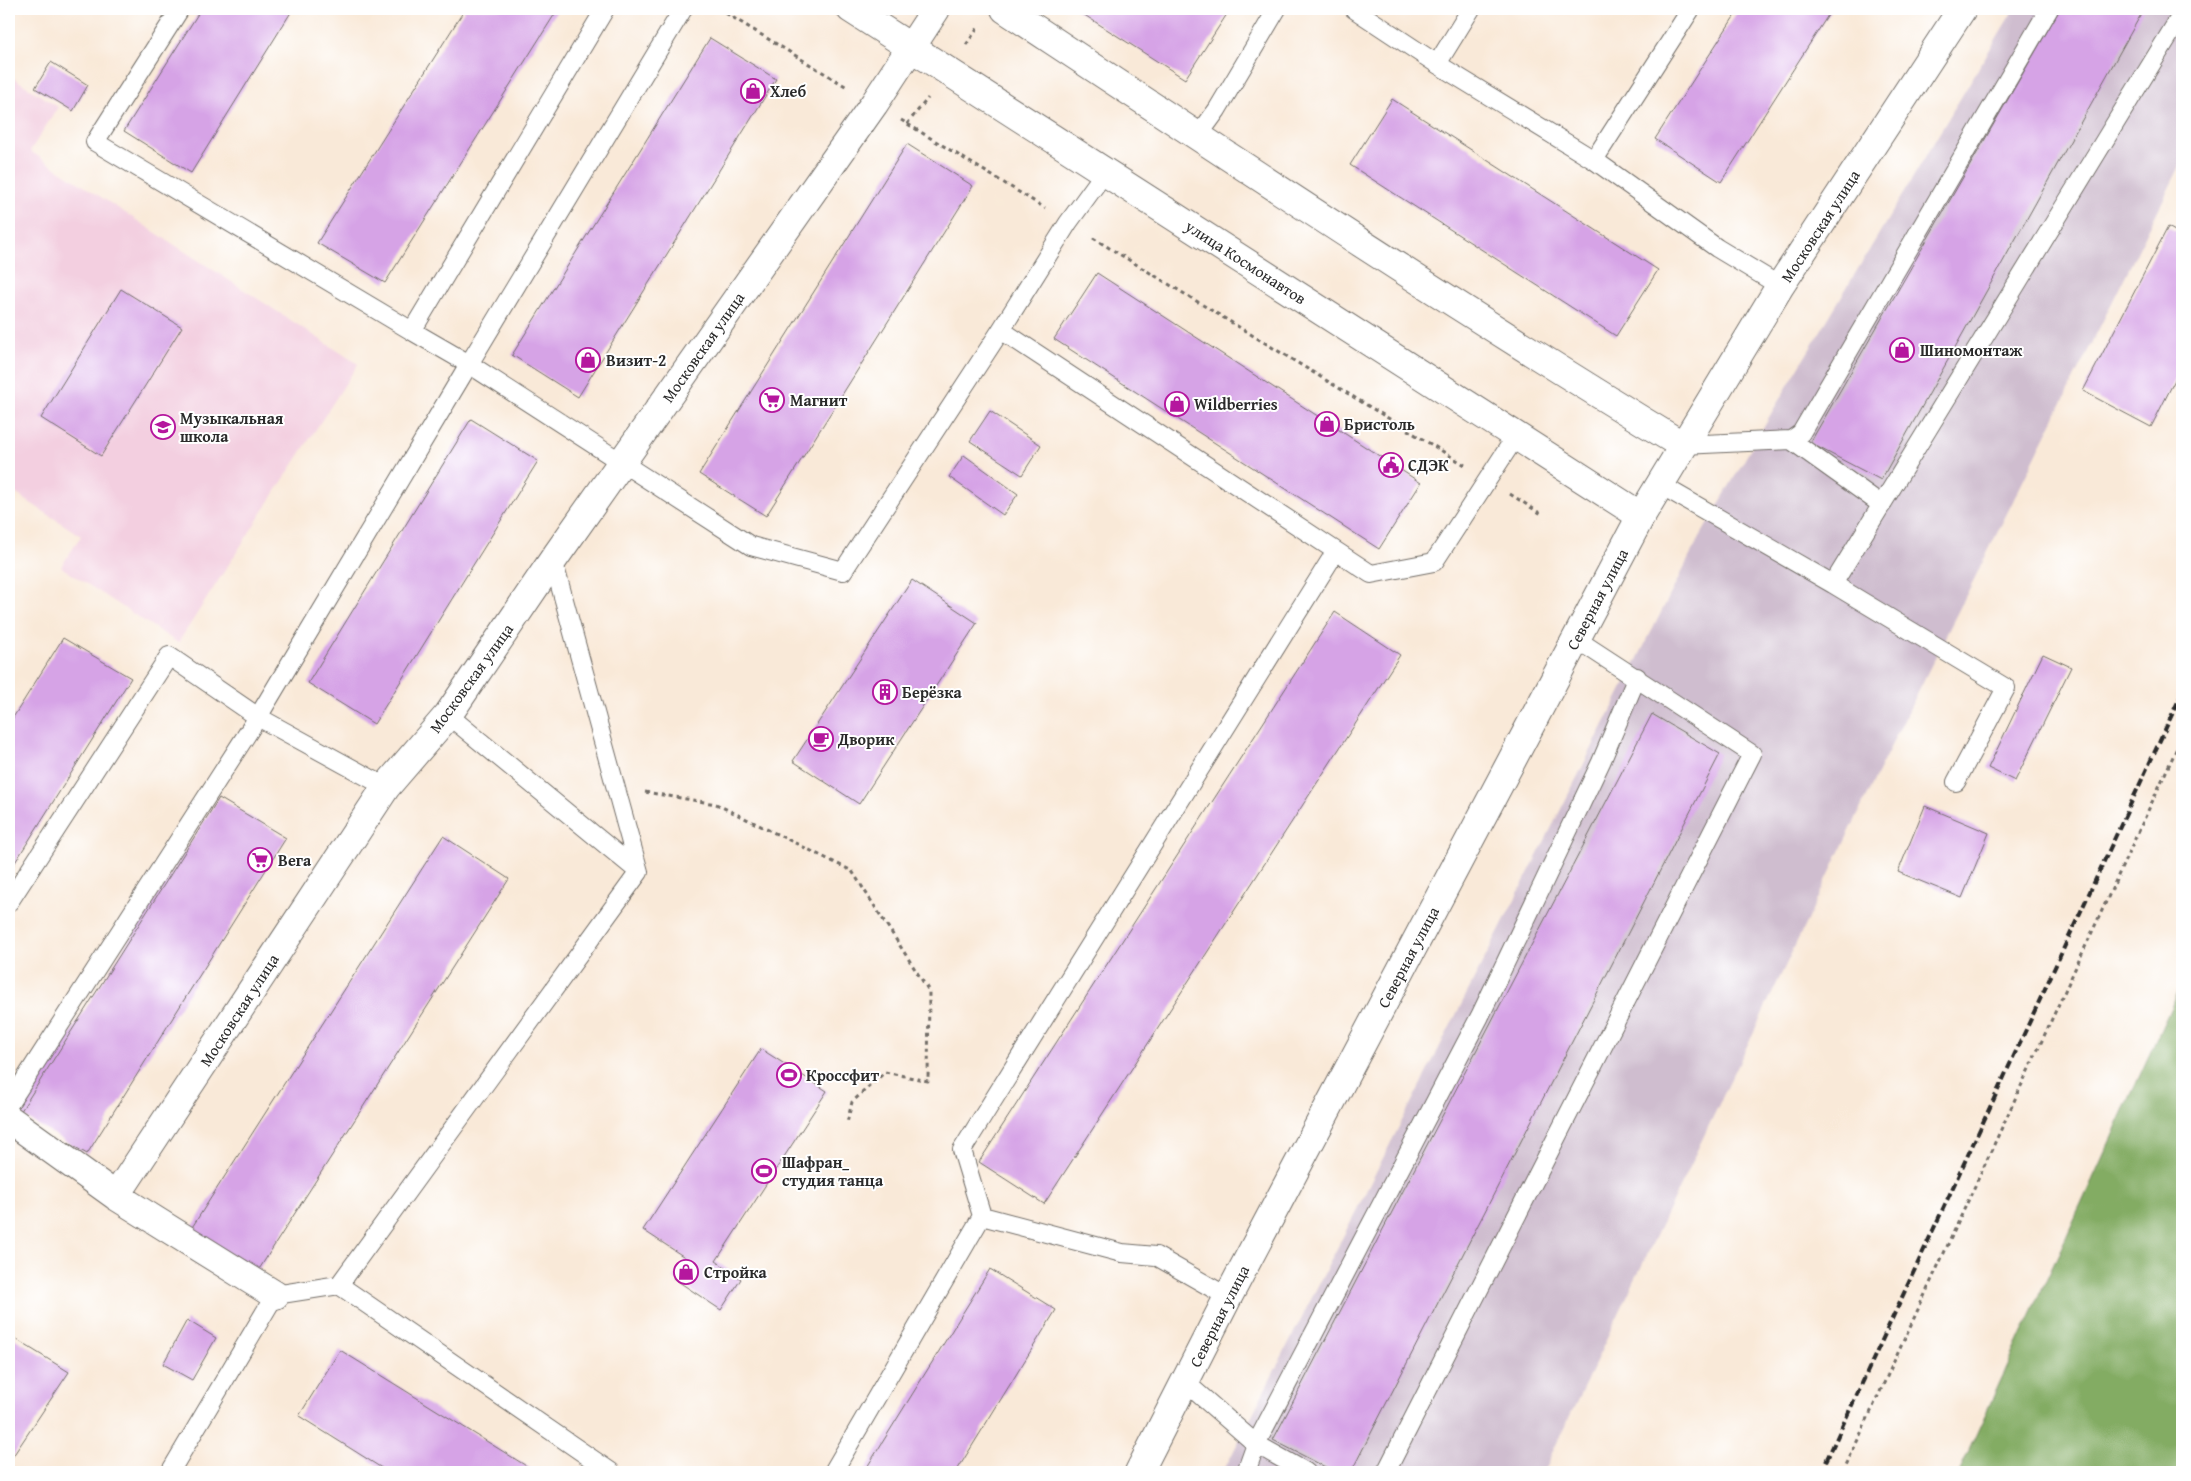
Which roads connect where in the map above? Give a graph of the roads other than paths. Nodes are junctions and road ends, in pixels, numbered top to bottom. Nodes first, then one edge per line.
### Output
1 (180, 9) edge
2 (604, 9) edge
3 (683, 9) edge
4 (851, 9) edge
5 (936, 9) edge
6 (1277, 9) edge
7 (1354, 9) edge
8 (1471, 9) edge
9 (1691, 9) edge
10 (1962, 9) edge
11 (2049, 9) edge
12 (2182, 14) edge
13 (994, 15) edge
14 (910, 47) junction
15 (1437, 64) junction
16 (1198, 136) junction
17 (1594, 160) junction
18 (1105, 172) junction
19 (1780, 286) junction
20 (1001, 330) junction
21 (412, 331) junction
22 (469, 364) junction
23 (1516, 436) junction
24 (1791, 440) junction
25 (1682, 445) junction
26 (621, 463) junction
27 (1659, 484) junction
28 (1882, 505) junction
29 (1641, 516) junction
30 (1336, 551) junction
31 (553, 560) junction
32 (1833, 584) junction
33 (1576, 639) junction
34 (1637, 677) junction
35 (448, 715) junction
36 (258, 717) junction
37 (1956, 782) dead end
38 (386, 787) junction
39 (639, 872) junction
40 (9, 902) edge
41 (9, 1104) edge
42 (9, 1119) edge
43 (116, 1196) junction
44 (982, 1216) junction
45 (339, 1285) junction
46 (275, 1295) junction
47 (1228, 1297) junction
48 (1185, 1382) junction
49 (1256, 1444) junction
50 (170, 1472) edge
51 (611, 1472) edge
52 (833, 1472) edge
53 (1140, 1472) edge
54 (1246, 1472) edge
55 (1306, 1472) edge
56 (1386, 1472) edge

1 - 21 lane
2 - 21 lane
3 - 22 lane
4 - 14 street, улица Космонавтов
5 - 14 street, Московская улица
6 - 16 lane
7 - 15 lane
8 - 15 lane
9 - 17 lane
10 - 19 street, Московская улица
11 - 24 lane
12 - 28 lane
13 - 16 street
14 - 18 street, улица Космонавтов
14 - 26 street, Московская улица
15 - 17 lane
16 - 25 street
17 - 19 lane
18 - 20 lane
18 - 23 street, улица Космонавтов
19 - 25 street, Московская улица
20 - 26 lane
20 - 30 lane
21 - 22 lane
22 - 26 lane
22 - 36 lane
23 - 29 street, улица Космонавтов
23 - 30 lane
24 - 25 lane
24 - 28 lane
25 - 27 street, Северная улица
26 - 31 street, Московская улица
27 - 29 street, Северная улица
27 - 32 lane
28 - 32 lane
29 - 33 street, Северная улица
30 - 44 lane
31 - 35 street, Московская улица
31 - 39 lane
32 - 37 lane
33 - 34 lane
33 - 47 street, Северная улица
34 - 49 lane
34 - 56 lane
35 - 38 street, Московская улица
35 - 39 lane
36 - 38 lane
36 - 40 lane
36 - 41 lane
38 - 43 street, Московская улица
39 - 45 lane
42 - 43 street
43 - 46 street
44 - 47 lane
44 - 52 lane
45 - 46 lane
45 - 51 lane
46 - 50 lane
47 - 48 street, Северная улица
48 - 49 lane
48 - 53 street, Северная улица
49 - 54 lane
49 - 55 lane

